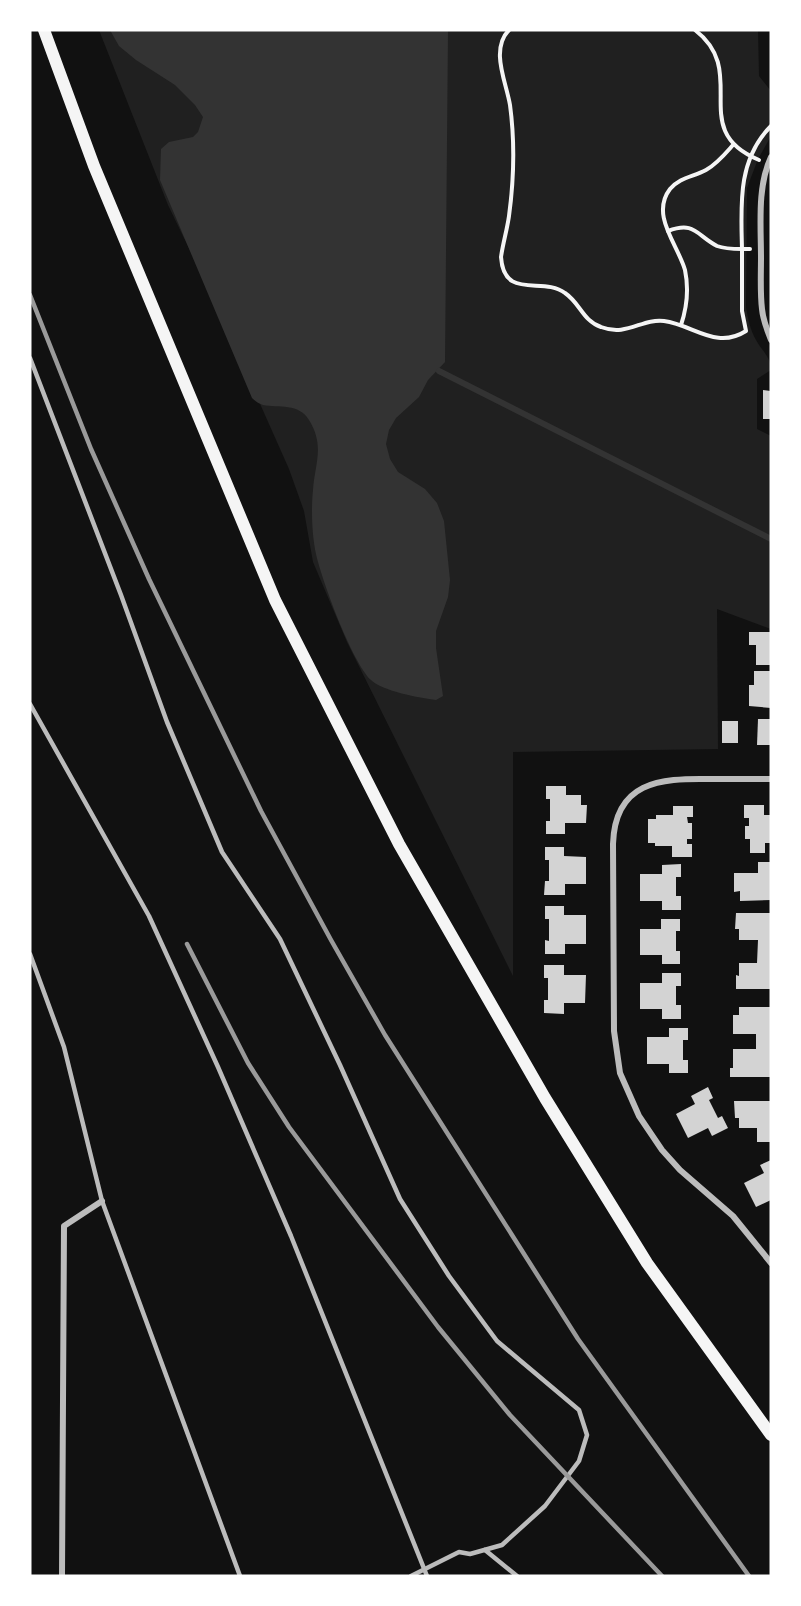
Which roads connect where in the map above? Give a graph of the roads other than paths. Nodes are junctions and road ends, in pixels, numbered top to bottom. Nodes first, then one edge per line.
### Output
1 (44, 30) edge
2 (769, 160) edge
3 (771, 340) edge
4 (30, 358) edge
5 (30, 704) edge
6 (771, 779) edge
7 (30, 954) edge
8 (102, 1201) junction
9 (771, 1263) edge
10 (771, 1435) edge
11 (485, 1550) junction
12 (424, 1569) junction
13 (62, 1576) edge
14 (240, 1576) edge
15 (411, 1576) edge
16 (427, 1576) edge
17 (517, 1576) edge

1 - 10 main road
2 - 3 street
4 - 11 lane
5 - 12 lane
6 - 9 street
7 - 8 lane
8 - 13 street
8 - 14 lane
11 - 12 lane
11 - 17 lane
12 - 15 lane
12 - 16 lane

